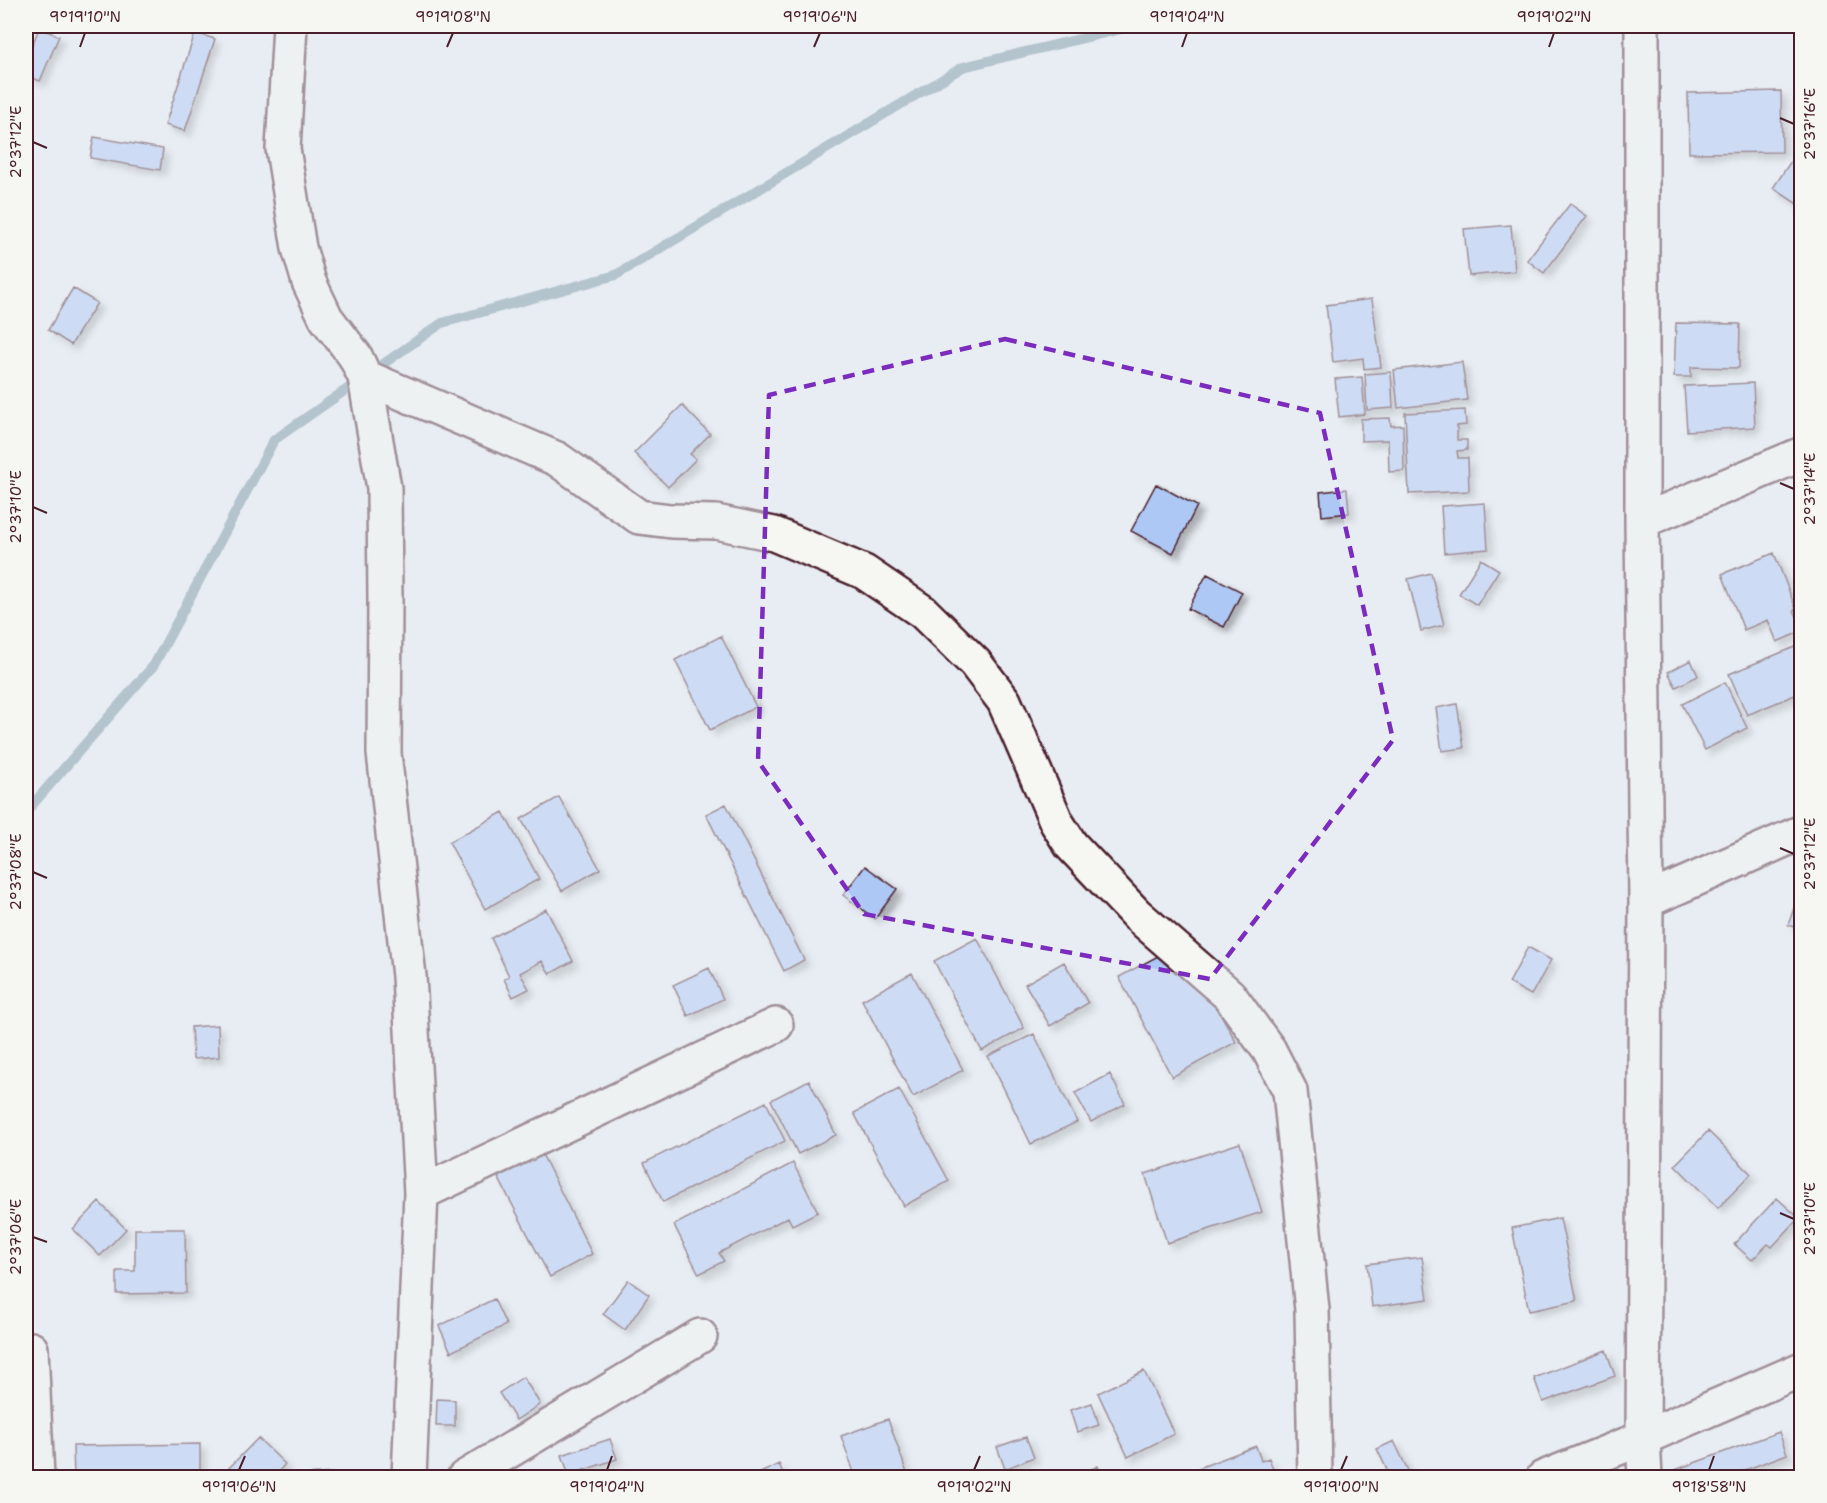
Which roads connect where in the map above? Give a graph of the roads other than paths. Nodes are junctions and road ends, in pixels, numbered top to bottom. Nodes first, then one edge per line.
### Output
1 (290, 26) edge
2 (1642, 26) edge
3 (364, 377) junction
4 (1802, 454) edge
5 (1642, 521) junction
6 (1802, 832) edge
7 (1646, 901) junction
8 (776, 1025) dead end
9 (421, 1193) junction
10 (700, 1336) dead end
11 (31, 1349) dead end
12 (1802, 1369) edge
13 (1643, 1438) junction
14 (37, 1478) edge
15 (409, 1478) edge
16 (464, 1478) edge
17 (1315, 1478) edge
18 (1543, 1478) edge
19 (1645, 1478) edge

1 - 3 street
2 - 5 street
3 - 9 street
3 - 17 street
4 - 5 street
5 - 7 street
6 - 7 street
7 - 13 street
8 - 9 street
9 - 15 street
10 - 16 street
11 - 14 street
12 - 13 street
13 - 18 street
13 - 19 street

